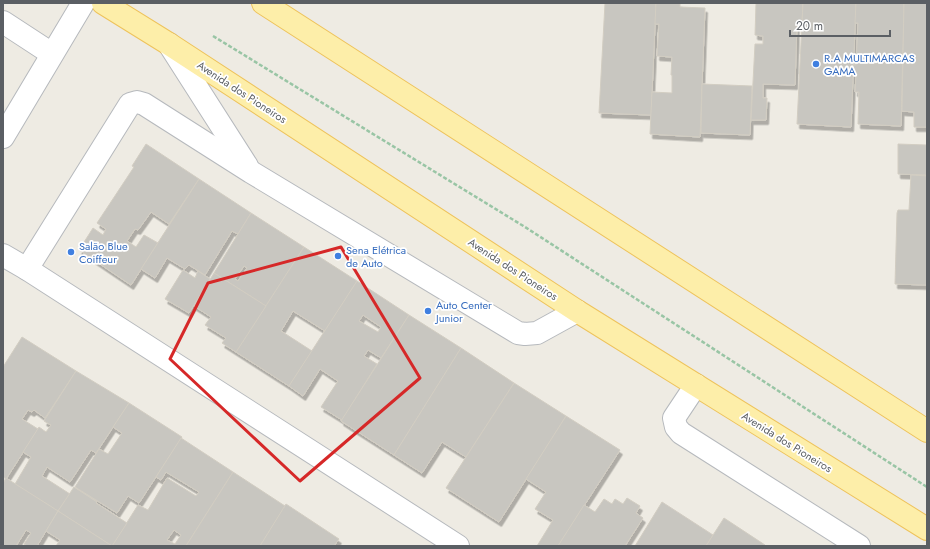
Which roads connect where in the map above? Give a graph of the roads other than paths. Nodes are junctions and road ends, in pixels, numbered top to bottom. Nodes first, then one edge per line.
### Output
1 (83, 3) edge
2 (103, 3) edge
3 (263, 3) edge
4 (3, 22) edge
5 (169, 44) junction
6 (52, 54) junction
7 (3, 137) edge
8 (251, 172) junction
9 (3, 255) edge
10 (27, 269) junction
11 (577, 311) junction
12 (696, 385) junction
13 (927, 431) edge
14 (927, 530) edge
15 (458, 546) edge
16 (859, 546) edge

1 - 6 street
2 - 5 main road, Avenida dos Pioneiros
3 - 13 main road
4 - 6 street
5 - 8 street
5 - 11 main road, Avenida dos Pioneiros
6 - 7 street
8 - 10 street
8 - 11 street
9 - 10 street
10 - 15 street
11 - 12 main road, Avenida dos Pioneiros
12 - 14 main road, Avenida dos Pioneiros
12 - 16 street

